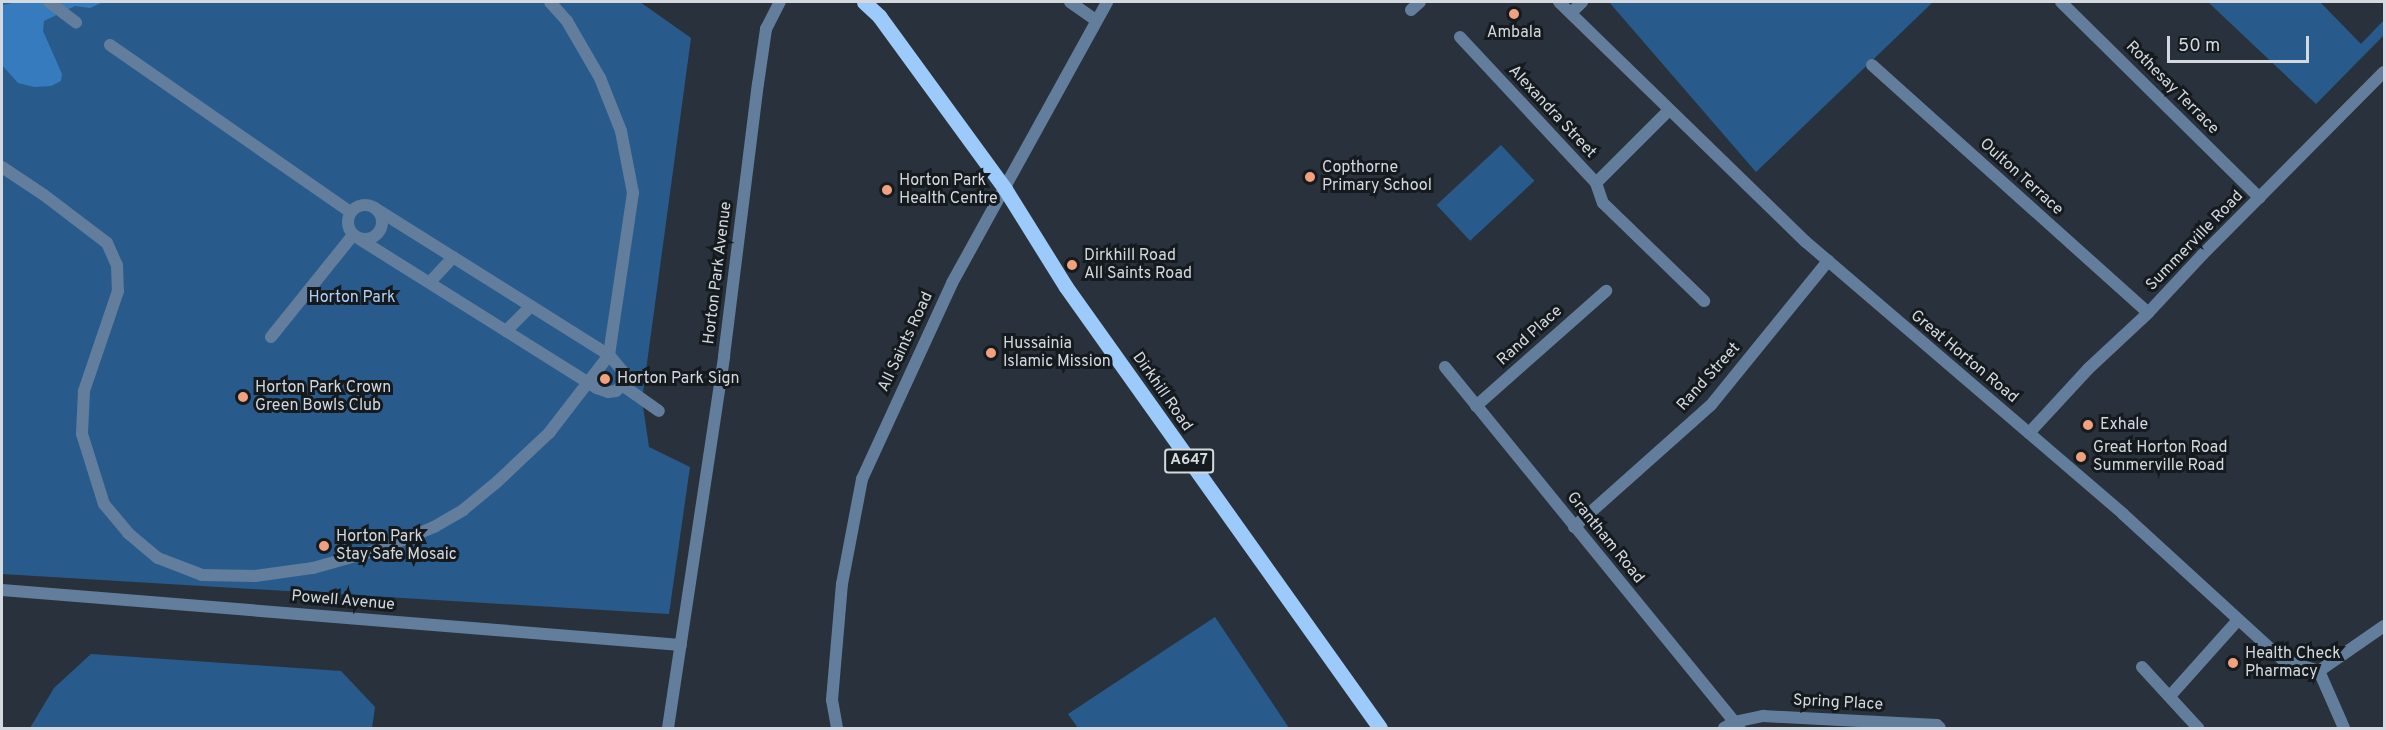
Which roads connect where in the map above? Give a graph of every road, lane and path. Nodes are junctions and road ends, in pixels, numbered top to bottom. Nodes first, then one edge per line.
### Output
1 (49, 2) edge
2 (550, 2) edge
3 (780, 2) edge
4 (864, 2) edge
5 (1070, 2) edge
6 (1107, 2) edge
7 (1558, 2) edge
8 (1582, 2) edge
9 (2061, 2) edge
10 (1571, 13) junction
11 (1096, 20) junction
12 (76, 22) dead end
13 (1460, 37) dead end
14 (110, 45) dead end
15 (1872, 65) dead end
16 (2385, 72) edge
17 (1669, 110) junction
18 (2, 167) edge
19 (1596, 183) junction
20 (1005, 189) junction
21 (2259, 198) junction
22 (375, 208) junction
23 (350, 212) junction
24 (353, 235) junction
25 (453, 257) junction
26 (1828, 261) junction
27 (430, 282) junction
28 (1606, 291) dead end
29 (1704, 301) dead end
30 (531, 306) junction
31 (2148, 313) junction
32 (506, 331) junction
33 (271, 337) dead end
34 (609, 355) junction
35 (1445, 368) dead end
36 (588, 382) junction
37 (622, 385) junction
38 (1476, 406) junction
39 (659, 411) dead end
40 (2029, 433) junction
41 (1574, 527) junction
42 (2, 590) edge
43 (2238, 620) junction
44 (2385, 626) edge
45 (681, 645) junction
46 (2142, 667) dead end
47 (2319, 671) junction
48 (2170, 696) junction
49 (1732, 726) edge
50 (668, 729) edge
51 (837, 729) edge
52 (1380, 729) edge
53 (1940, 729) edge
54 (2198, 729) edge
55 (2344, 729) edge

1 - 12 street
2 - 34 street
3 - 45 street, Horton Park Avenue
4 - 20 main road, A647
5 - 11 street
6 - 11 street, All Saints Road
7 - 10 street, Great Horton Road
8 - 10 street
9 - 21 street, Rothesay Terrace
10 - 17 street, Great Horton Road
11 - 20 street, All Saints Road
13 - 19 street, Alexandra Street
14 - 23 street
15 - 31 street, Oulton Terrace
16 - 21 street, Summerville Road
17 - 19 street, Alexandra Street
17 - 26 street, Great Horton Road
18 - 36 street
19 - 29 street, Alexandra Street
20 - 51 street, All Saints Road
20 - 52 main road, Dirkhill Road / A647
21 - 31 street, Summerville Road
22 - 23 street
22 - 24 street
22 - 25 street
23 - 24 street
24 - 27 street
24 - 33 street
25 - 27 street
25 - 30 street
26 - 40 street, Great Horton Road
26 - 41 street, Rand Street
27 - 32 street
28 - 38 street, Rand Place
30 - 32 street
30 - 34 street
31 - 40 street, Summerville Road
32 - 36 street
34 - 36 street
34 - 37 street
35 - 38 street, Grantham Road
36 - 37 street
37 - 39 street
38 - 41 street, Grantham Road
40 - 43 street, Great Horton Road
41 - 49 street, Grantham Road
42 - 45 street, Powell Avenue
43 - 47 street, Great Horton Road
43 - 48 street
44 - 47 street
45 - 50 street, Horton Park Avenue
46 - 48 street
47 - 55 street
48 - 54 street
49 - 53 street, Spring Place

